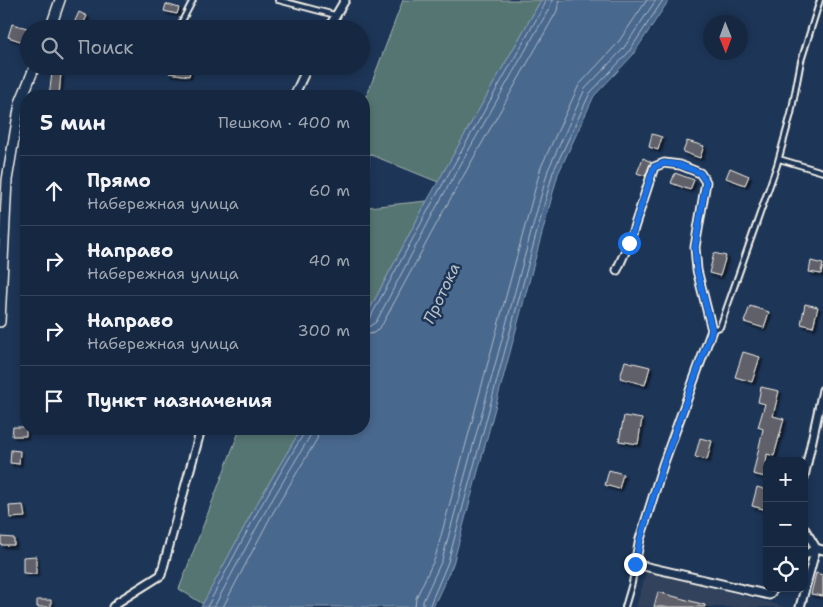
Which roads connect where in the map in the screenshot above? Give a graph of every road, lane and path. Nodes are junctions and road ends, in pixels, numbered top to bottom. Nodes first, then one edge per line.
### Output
1 (60, 0) edge
2 (193, 0) edge
3 (278, 0) edge
4 (344, 0) edge
5 (820, 0) edge
6 (335, 15) junction
7 (54, 20) edge
8 (183, 20) edge
9 (332, 20) edge
10 (31, 75) edge
11 (304, 75) edge
12 (25, 90) edge
13 (297, 90) edge
14 (20, 103) edge
15 (779, 159) junction
16 (823, 172) edge
17 (617, 270) dead end
18 (0, 322) edge
19 (712, 330) junction
20 (823, 390) edge
21 (199, 435) edge
22 (808, 459) edge
23 (808, 534) edge
24 (819, 549) edge
25 (635, 564) junction
26 (772, 592) edge
27 (113, 607) edge
28 (625, 607) edge
29 (800, 607) edge

1 - 7 street
2 - 8 lane
3 - 6 lane
4 - 6 street
5 - 15 lane
6 - 9 street
10 - 12 street
11 - 13 street
14 - 18 street
15 - 16 lane
15 - 19 lane
17 - 19 street
19 - 25 street
20 - 22 street
21 - 27 street
23 - 24 street
24 - 29 street
25 - 26 street
25 - 28 lane

